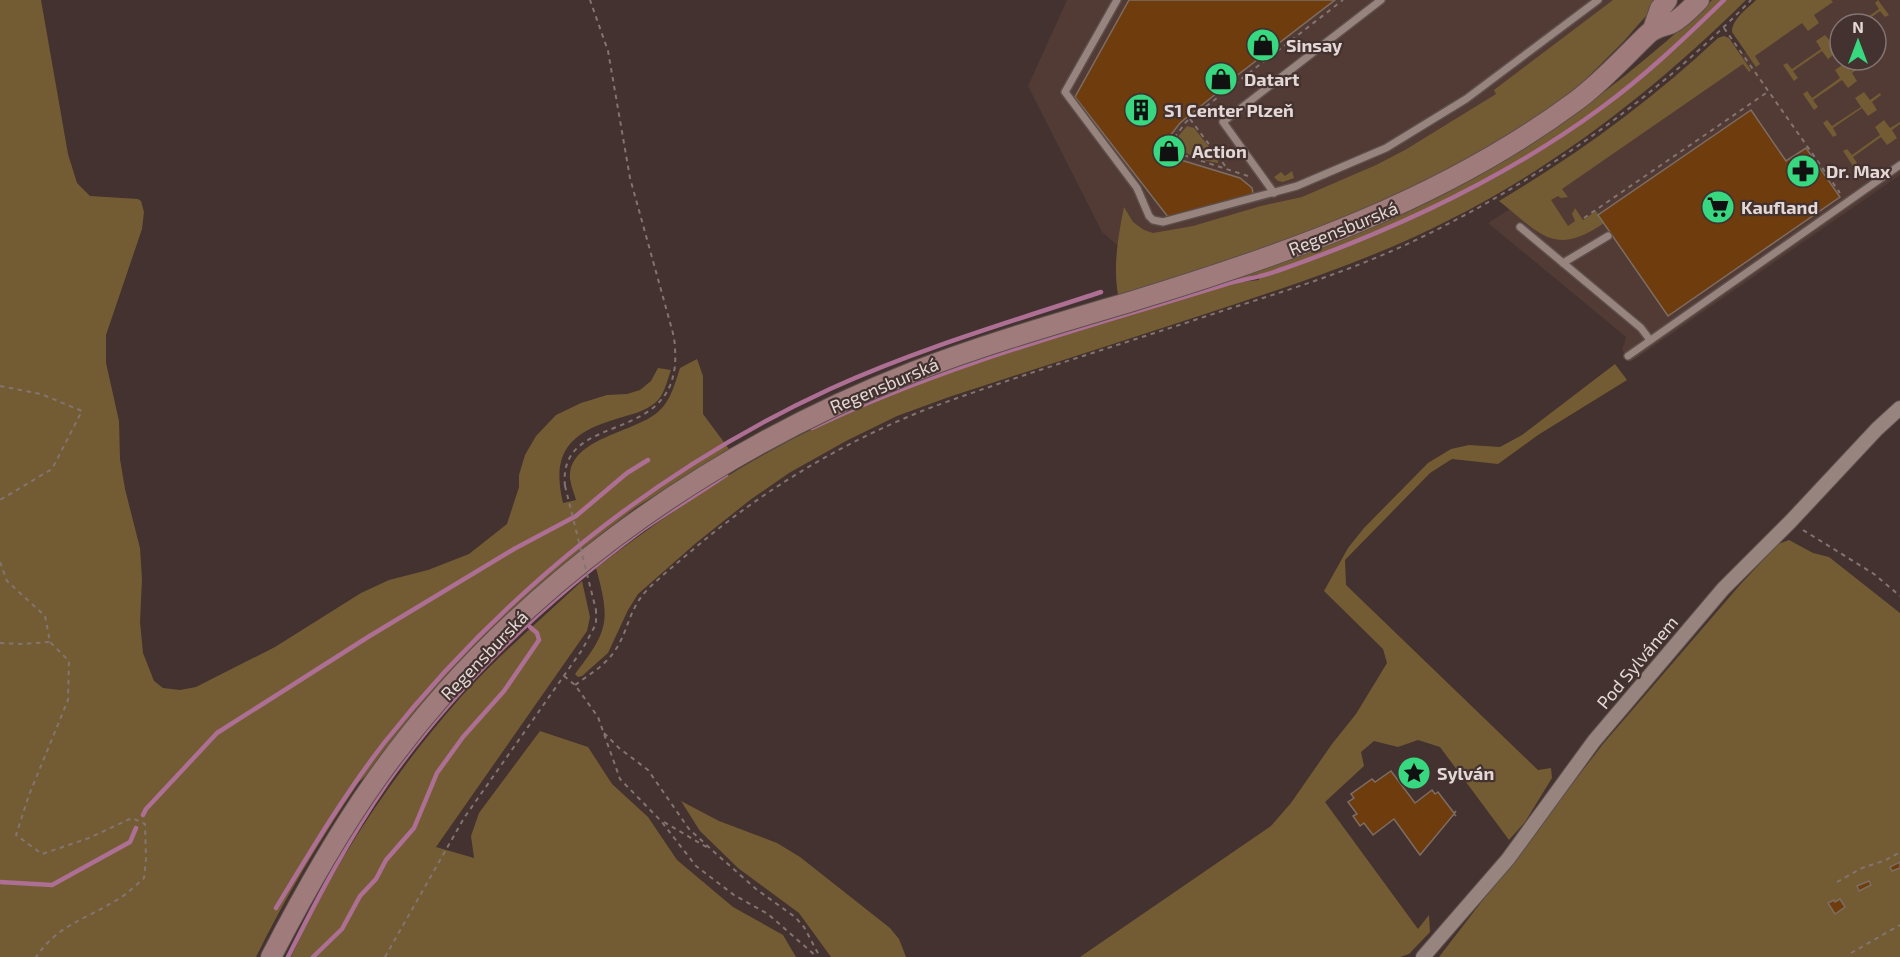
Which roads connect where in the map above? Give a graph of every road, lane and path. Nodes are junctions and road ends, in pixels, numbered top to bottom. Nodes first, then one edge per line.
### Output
1 (590, 0) edge
2 (1117, 0) edge
3 (1381, 0) edge
4 (1598, 0) edge
5 (1667, 0) edge
6 (1699, 0) edge
7 (1751, 0) edge
8 (1724, 27) junction
9 (1653, 29) junction
10 (1769, 91) junction
11 (1190, 119) dead end
12 (1900, 165) edge
13 (1227, 169) dead end
14 (1274, 193) junction
15 (1842, 196) dead end
16 (1584, 218) dead end
17 (1520, 227) dead end
18 (1608, 237) dead end
19 (1563, 263) junction
20 (1650, 340) junction
21 (1628, 356) dead end
22 (0, 386) edge
23 (1900, 408) edge
24 (0, 500) edge
25 (1791, 521) junction
26 (0, 562) edge
27 (1900, 596) edge
28 (50, 642) junction
29 (0, 643) edge
30 (564, 676) junction
31 (575, 685) junction
32 (603, 731) junction
33 (1424, 766) dead end
34 (1414, 773) dead end
35 (662, 820) junction
36 (711, 850) junction
37 (1900, 852) edge
38 (1837, 882) dead end
39 (1900, 926) edge
40 (1851, 953) dead end
41 (36, 957) edge
42 (271, 957) edge
43 (385, 957) edge
44 (819, 957) edge
45 (1423, 957) edge

1 - 30 path, bridge
2 - 14 lane
3 - 14 lane
4 - 14 lane
5 - 9 main road, Regensburská
6 - 9 main road, Regensburská
7 - 8 path
8 - 10 path
8 - 31 path
9 - 42 main road, Regensburská
10 - 15 path
10 - 16 path
11 - 13 path
12 - 20 lane
17 - 19 lane
18 - 19 lane
19 - 20 lane
20 - 21 lane
22 - 24 path
23 - 25 street, Pod Sylvánem
25 - 27 path
25 - 45 street, Pod Sylvánem
26 - 28 path
28 - 29 path
28 - 41 path
30 - 31 path
30 - 43 path
31 - 32 path
32 - 35 path
32 - 36 path
33 - 34 path
35 - 36 path
35 - 44 path
36 - 44 path
37 - 38 path
39 - 40 path

